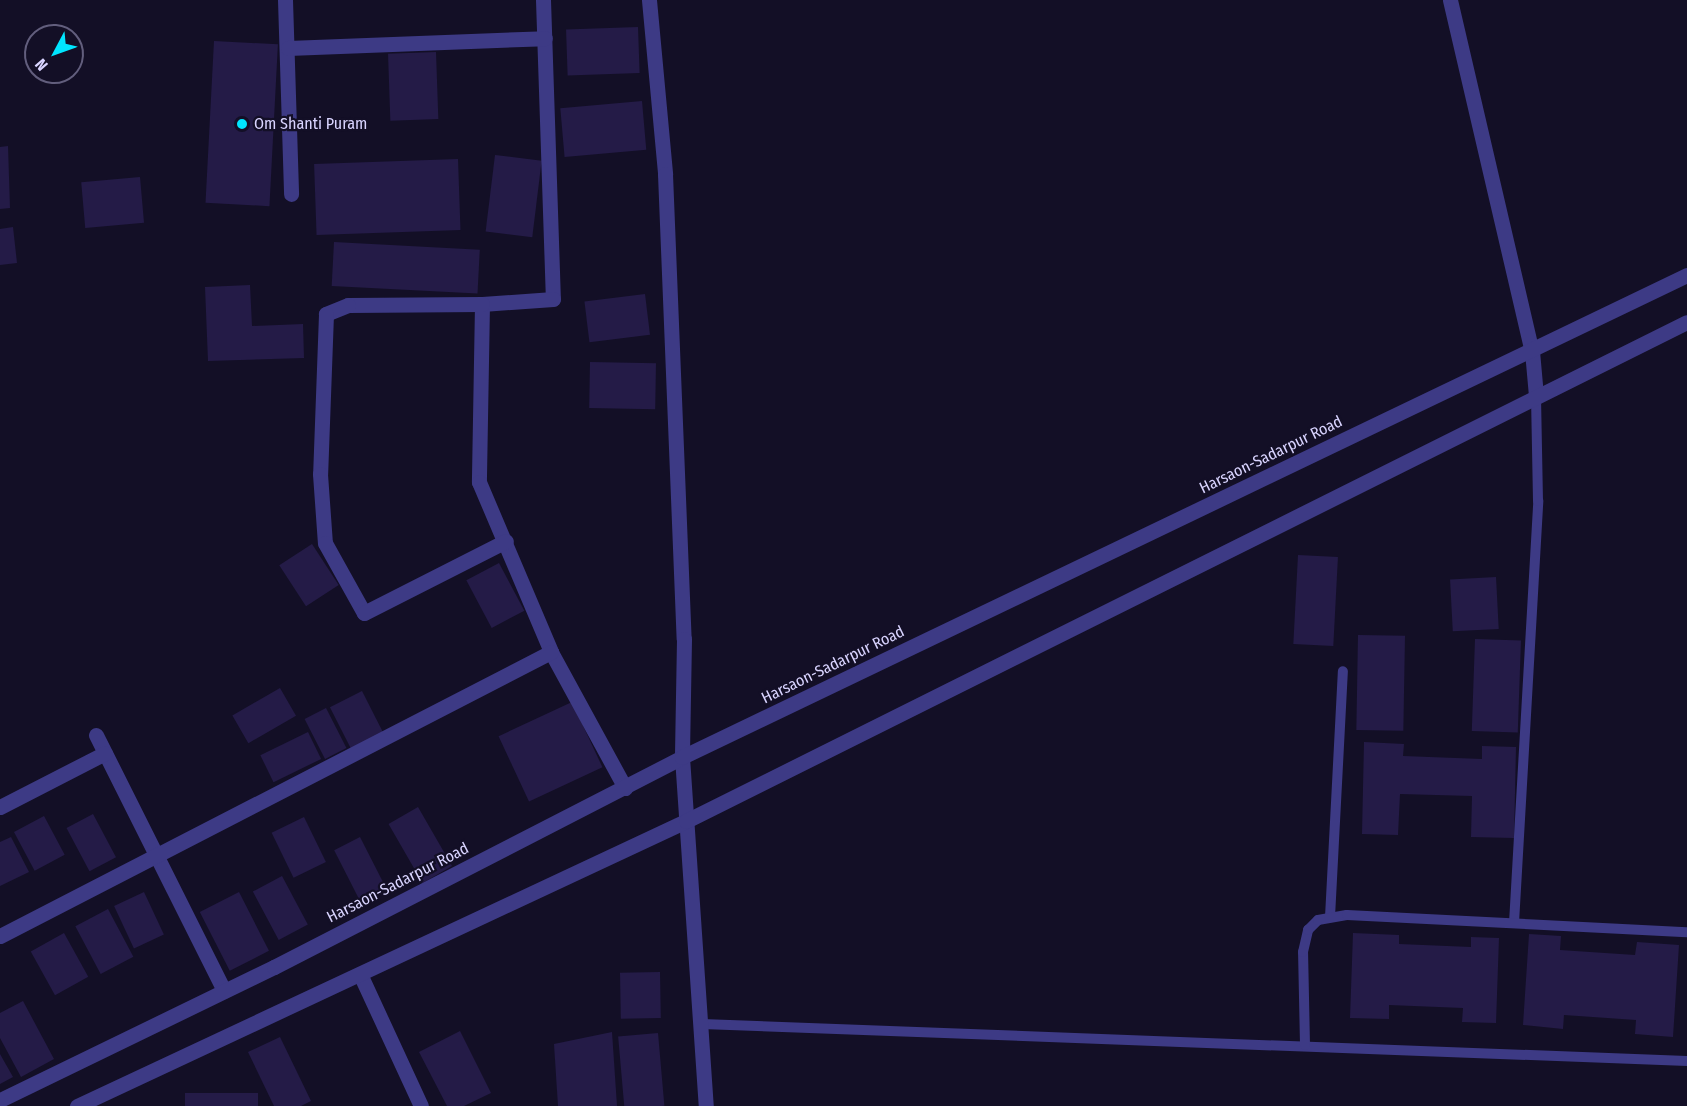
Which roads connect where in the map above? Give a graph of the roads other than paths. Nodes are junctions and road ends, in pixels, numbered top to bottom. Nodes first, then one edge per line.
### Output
1 (285, 0) edge
2 (543, 0) edge
3 (649, 0) edge
4 (1450, 0) edge
5 (545, 38) junction
6 (288, 48) junction
7 (291, 194) dead end
8 (1687, 275) edge
9 (482, 304) junction
10 (1687, 322) edge
11 (1532, 351) junction
12 (1536, 396) junction
13 (506, 541) junction
14 (552, 652) junction
15 (1343, 671) dead end
16 (96, 735) dead end
17 (105, 753) junction
18 (682, 757) junction
19 (625, 788) junction
20 (0, 807) edge
21 (686, 821) junction
22 (156, 856) junction
23 (1330, 917) junction
24 (1514, 923) junction
25 (1687, 932) edge
26 (0, 936) edge
27 (360, 974) junction
28 (224, 991) junction
29 (702, 1024) junction
30 (1305, 1045) junction
31 (1687, 1061) edge
32 (0, 1100) edge
33 (77, 1106) edge
34 (421, 1106) edge
35 (706, 1106) edge

1 - 6 street
2 - 5 street
3 - 18 street
4 - 11 street
5 - 6 street
5 - 9 street
6 - 7 street
8 - 11 street, Harsaon-Sadarpur Road
9 - 13 street
9 - 13 street
10 - 12 street
11 - 12 street
11 - 18 street, Harsaon-Sadarpur Road
12 - 21 street
12 - 24 lane
13 - 14 street
14 - 19 street
14 - 22 street
15 - 23 lane
16 - 17 street
17 - 20 street
17 - 22 street
18 - 19 street, Harsaon-Sadarpur Road
18 - 21 street
19 - 28 street, Harsaon-Sadarpur Road
21 - 27 street
21 - 29 street
22 - 26 street
22 - 28 street
23 - 24 lane
23 - 30 lane
24 - 25 lane
27 - 33 street
27 - 34 street
28 - 32 street, Harsaon-Sadarpur Road
29 - 30 lane
29 - 35 street
30 - 31 lane

